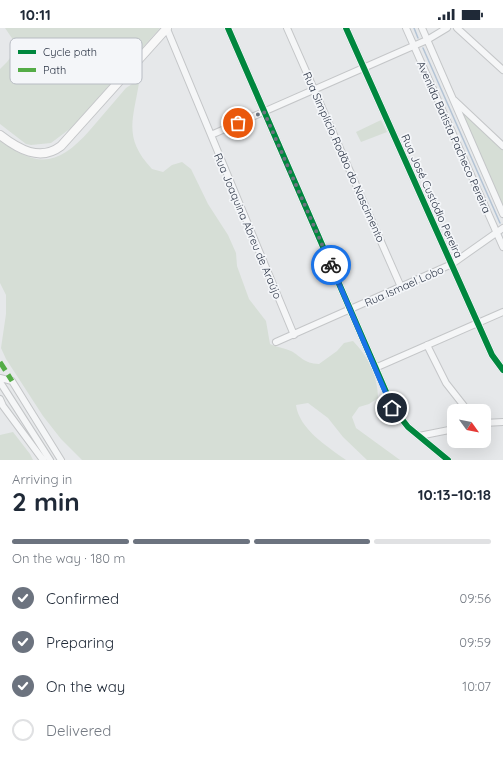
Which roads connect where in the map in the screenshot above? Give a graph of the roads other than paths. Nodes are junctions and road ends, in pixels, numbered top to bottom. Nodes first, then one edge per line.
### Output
1 (167, 28) edge
2 (228, 28) edge
3 (287, 28) edge
4 (346, 28) edge
5 (406, 28) edge
6 (422, 28) edge
7 (447, 28) edge
8 (457, 28) edge
9 (427, 40) junction
10 (413, 46) junction
11 (142, 56) edge
12 (364, 67) junction
13 (503, 70) edge
14 (116, 84) edge
15 (314, 89) junction
16 (452, 99) junction
17 (264, 112) junction
18 (0, 135) edge
19 (211, 135) junction
20 (503, 146) edge
21 (503, 214) edge
22 (503, 228) edge
23 (497, 233) junction
24 (503, 247) edge
25 (452, 264) junction
26 (401, 287) junction
27 (350, 310) junction
28 (503, 312) edge
29 (478, 323) junction
30 (294, 335) junction
31 (276, 342) dead end
32 (427, 345) junction
33 (375, 368) junction
34 (503, 370) edge
35 (0, 378) edge
36 (0, 382) edge
37 (0, 399) edge
38 (462, 404) edge
39 (503, 422) edge
40 (491, 423) edge
41 (447, 430) edge
42 (419, 436) junction
43 (43, 460) edge
44 (50, 460) edge
45 (61, 460) edge
46 (448, 460) edge

1 - 11 street
1 - 19 street, Rua Joaquina Abreu de Araújo
2 - 17 street
3 - 15 street, Rua Simplício Rodão do Nascimento
4 - 12 street, Rua José Custódio Pereira
5 - 10 street, Avenida Batista Pacheco Pereira
6 - 9 street, Avenida Batista Pacheco Pereira
7 - 9 street
8 - 13 street
9 - 10 street
9 - 16 street, Avenida Batista Pacheco Pereira
10 - 12 street
10 - 23 street, Avenida Batista Pacheco Pereira
12 - 15 street
12 - 25 street, Rua José Custódio Pereira
14 - 18 street
15 - 17 street
15 - 26 street, Rua Simplício Rodão do Nascimento
16 - 20 street
16 - 21 street, Avenida Batista Pacheco Pereira
17 - 19 street
17 - 27 street
19 - 30 street, Rua Joaquina Abreu de Araújo
22 - 23 street, Rua Ismael Lobo
23 - 24 street, Avenida Batista Pacheco Pereira
23 - 25 street, Rua Ismael Lobo
25 - 26 street, Rua Ismael Lobo
25 - 29 street, Rua José Custódio Pereira
26 - 27 street, Rua Ismael Lobo
27 - 30 street, Rua Ismael Lobo
27 - 33 street
28 - 29 street
29 - 32 street
29 - 34 street, Rua José Custódio Pereira
30 - 31 street, Rua Ismael Lobo
32 - 33 street
32 - 38 street
33 - 42 street
35 - 45 street
36 - 44 street
37 - 43 street
39 - 40 street
41 - 42 street
42 - 46 street

